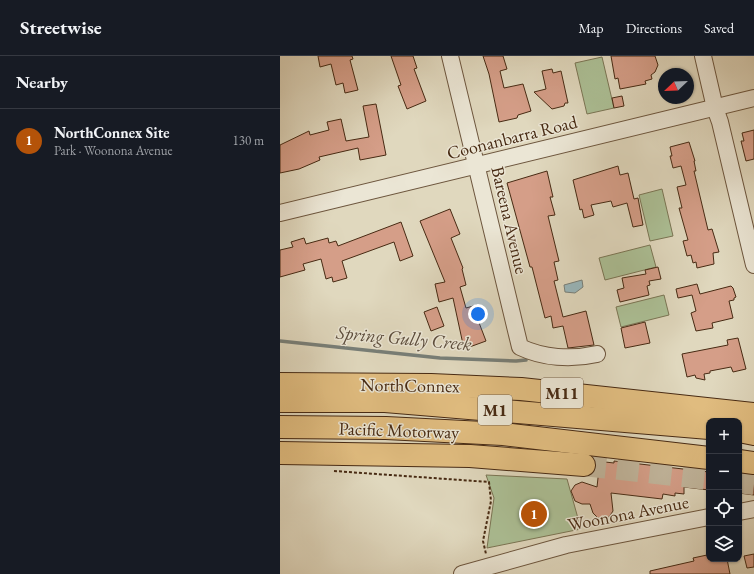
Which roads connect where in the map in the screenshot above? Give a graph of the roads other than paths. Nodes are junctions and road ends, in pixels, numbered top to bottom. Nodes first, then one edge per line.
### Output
1 (450, 56) edge
2 (703, 56) edge
3 (754, 98) edge
4 (715, 108) junction
5 (476, 166) junction
6 (280, 213) edge
7 (754, 265) edge
8 (597, 354) dead end
9 (280, 384) edge
10 (280, 401) edge
11 (754, 414) edge
12 (280, 427) edge
13 (706, 428) edge
14 (742, 432) edge
15 (754, 434) edge
16 (280, 453) edge
17 (706, 458) edge
18 (742, 461) edge
19 (754, 463) edge
20 (584, 465) tunnel mouth
21 (754, 510) edge
22 (742, 512) edge
23 (706, 518) edge
24 (506, 569) edge
25 (462, 574) edge

1 - 5 street, Bareena Avenue
2 - 4 street
3 - 4 street, Coonanbarra Road
4 - 5 street, Coonanbarra Road
4 - 7 street
5 - 6 street, Coonanbarra Road
5 - 8 street, Bareena Avenue
9 - 11 highway, NorthConnex / M11
10 - 13 highway, Pacific Motorway / M1
12 - 17 highway, Pacific Motorway / M1
14 - 15 highway
16 - 20 highway
18 - 19 highway
21 - 22 street
23 - 24 street, Woonona Avenue
24 - 25 street, Woonona Avenue

